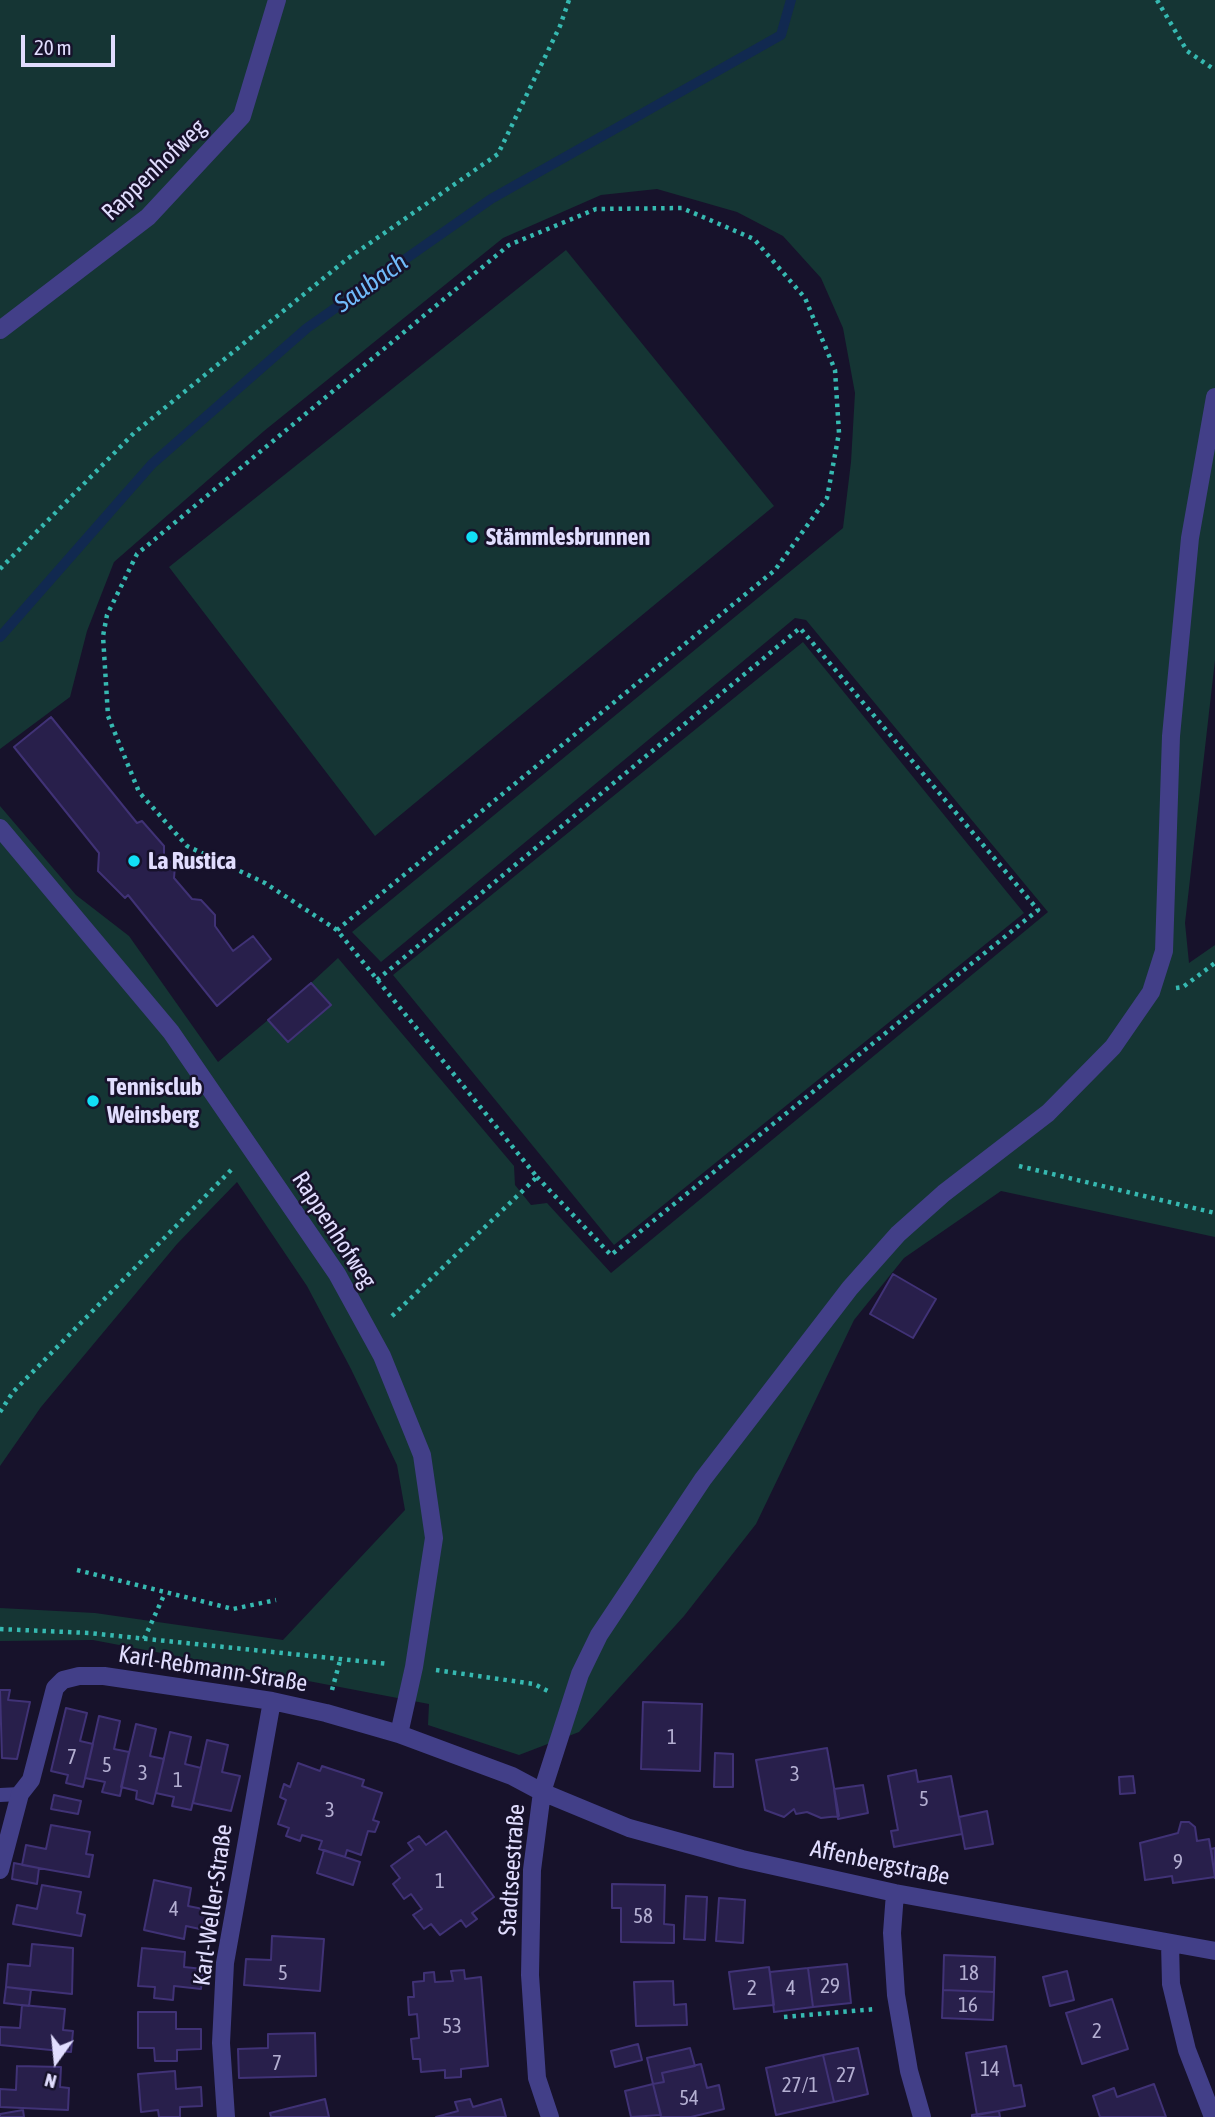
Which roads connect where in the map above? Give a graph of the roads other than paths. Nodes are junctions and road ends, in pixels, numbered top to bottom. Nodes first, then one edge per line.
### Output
1 (277, 0) edge
2 (0, 330) edge
3 (1215, 397) edge
4 (0, 828) edge
5 (272, 1701) junction
6 (399, 1734) junction
7 (542, 1792) junction
8 (20, 1794) junction
9 (0, 1795) edge
10 (1, 1859) edge
11 (895, 1893) junction
12 (1170, 1943) junction
13 (1215, 1951) edge
14 (226, 2117) edge
15 (550, 2117) edge
16 (922, 2117) edge
17 (1213, 2117) edge

1 - 2 street, Rappenhofweg
3 - 7 street, Stadtseestraße
4 - 6 street, Rappenhofweg
5 - 6 street, Karl-Rebmann-Straße
5 - 8 street, Karl-Rebmann-Straße
5 - 14 street, Karl-Weller-Straße
6 - 7 street, Karl-Rebmann-Straße
7 - 11 street, Affenbergstraße
7 - 15 street, Stadtseestraße
8 - 9 lane
8 - 10 street, Karl-Rebmann-Straße
11 - 12 street, Affenbergstraße
11 - 16 street
12 - 13 street, Affenbergstraße
12 - 17 street

